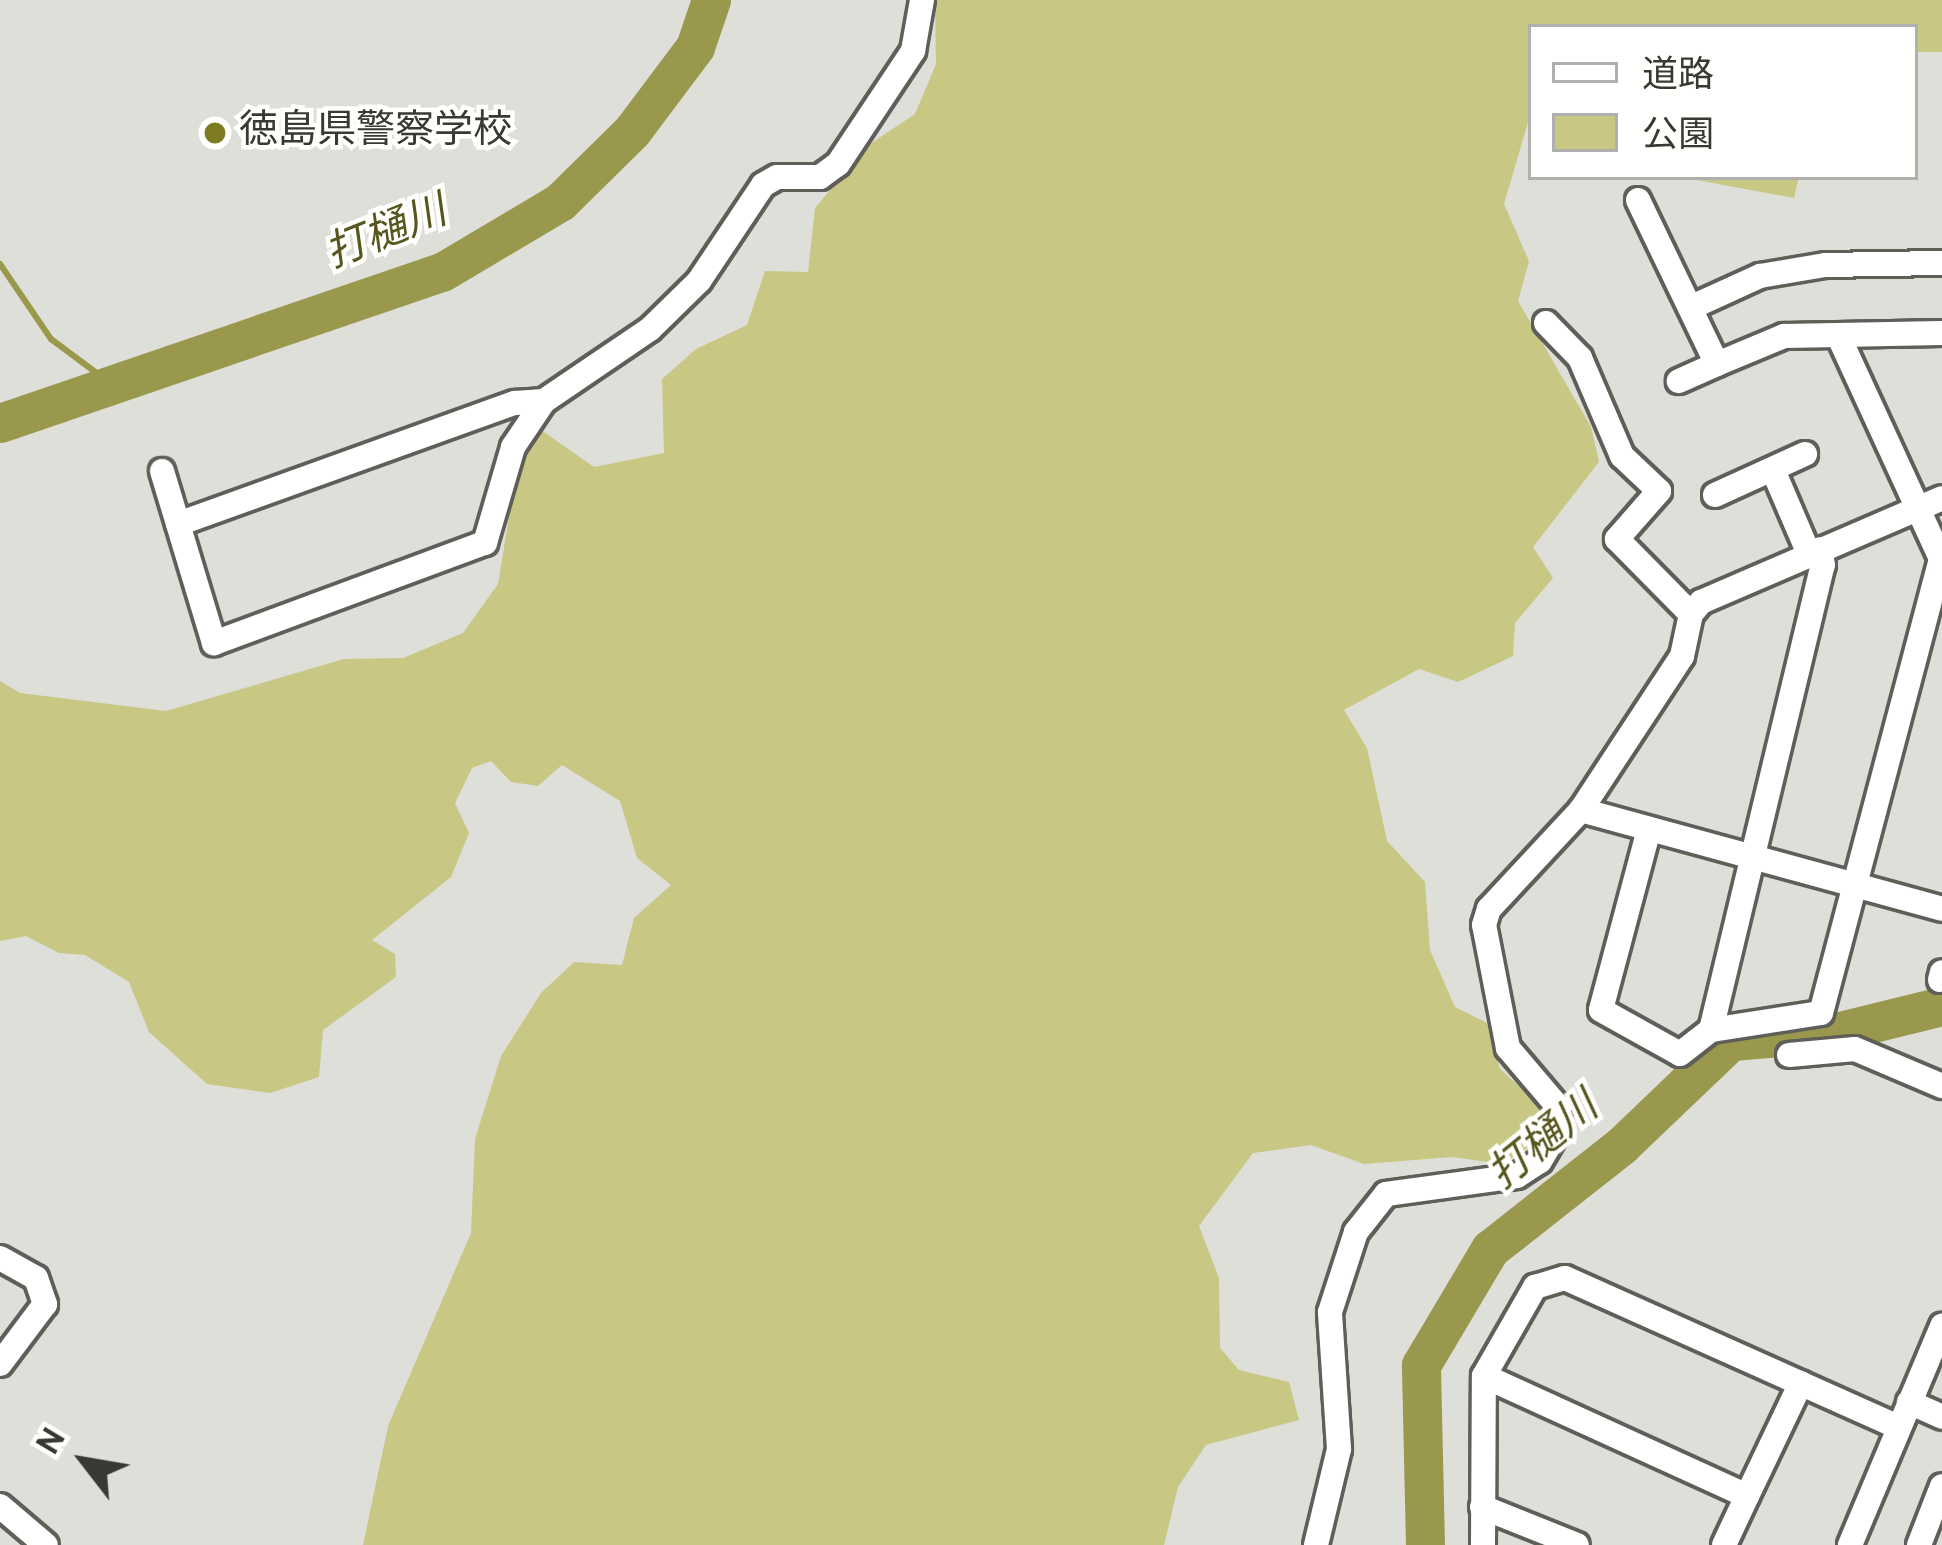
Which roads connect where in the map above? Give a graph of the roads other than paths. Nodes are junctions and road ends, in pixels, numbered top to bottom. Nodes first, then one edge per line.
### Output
1 (922, 0) edge
2 (1639, 200) dead end
3 (1942, 263) edge
4 (1693, 307) junction
5 (1546, 323) dead end
6 (1942, 333) edge
7 (1838, 338) junction
8 (1717, 364) junction
9 (1679, 381) dead end
10 (544, 401) junction
11 (1804, 454) dead end
12 (1773, 470) junction
13 (162, 471) dead end
14 (1715, 495) dead end
15 (1942, 498) edge
16 (1917, 510) junction
17 (178, 524) junction
18 (1815, 552) junction
19 (1941, 560) edge
20 (1691, 614) junction
21 (1581, 810) junction
22 (1648, 833) junction
23 (1750, 859) junction
24 (1853, 886) junction
25 (1942, 909) edge
26 (1711, 1030) junction
27 (1789, 1054) dead end
28 (1942, 1086) edge
29 (0, 1258) edge
30 (1942, 1325) edge
31 (0, 1364) edge
32 (1484, 1376) junction
33 (1801, 1383) junction
34 (1909, 1402) junction
35 (1942, 1417) edge
36 (1898, 1427) junction
37 (1942, 1486) edge
38 (1747, 1496) junction
39 (1482, 1508) junction
40 (1, 1511) edge
41 (46, 1545) edge
42 (1316, 1545) edge
43 (1483, 1545) edge
44 (1577, 1545) edge
45 (1724, 1545) edge
46 (1850, 1545) edge
47 (1919, 1545) edge

1 - 10 street
2 - 4 street
3 - 4 street
4 - 8 street
5 - 20 street
6 - 7 street
7 - 8 street
7 - 16 street
8 - 9 street
10 - 17 street
10 - 17 street
11 - 12 street
12 - 14 street
12 - 18 street
13 - 17 street
15 - 16 street
16 - 18 street
16 - 19 street
18 - 20 street
18 - 23 street
19 - 24 street
20 - 21 street
21 - 22 street
21 - 42 street
22 - 23 street
22 - 26 street
23 - 24 street
23 - 26 street
24 - 25 street
24 - 26 street
27 - 28 street
29 - 31 street
30 - 34 street
32 - 33 street
32 - 38 street
32 - 39 street
33 - 36 street
33 - 38 street
34 - 35 street
34 - 36 street
36 - 46 street
37 - 47 street
38 - 45 street
39 - 43 street
39 - 44 street
40 - 41 street

